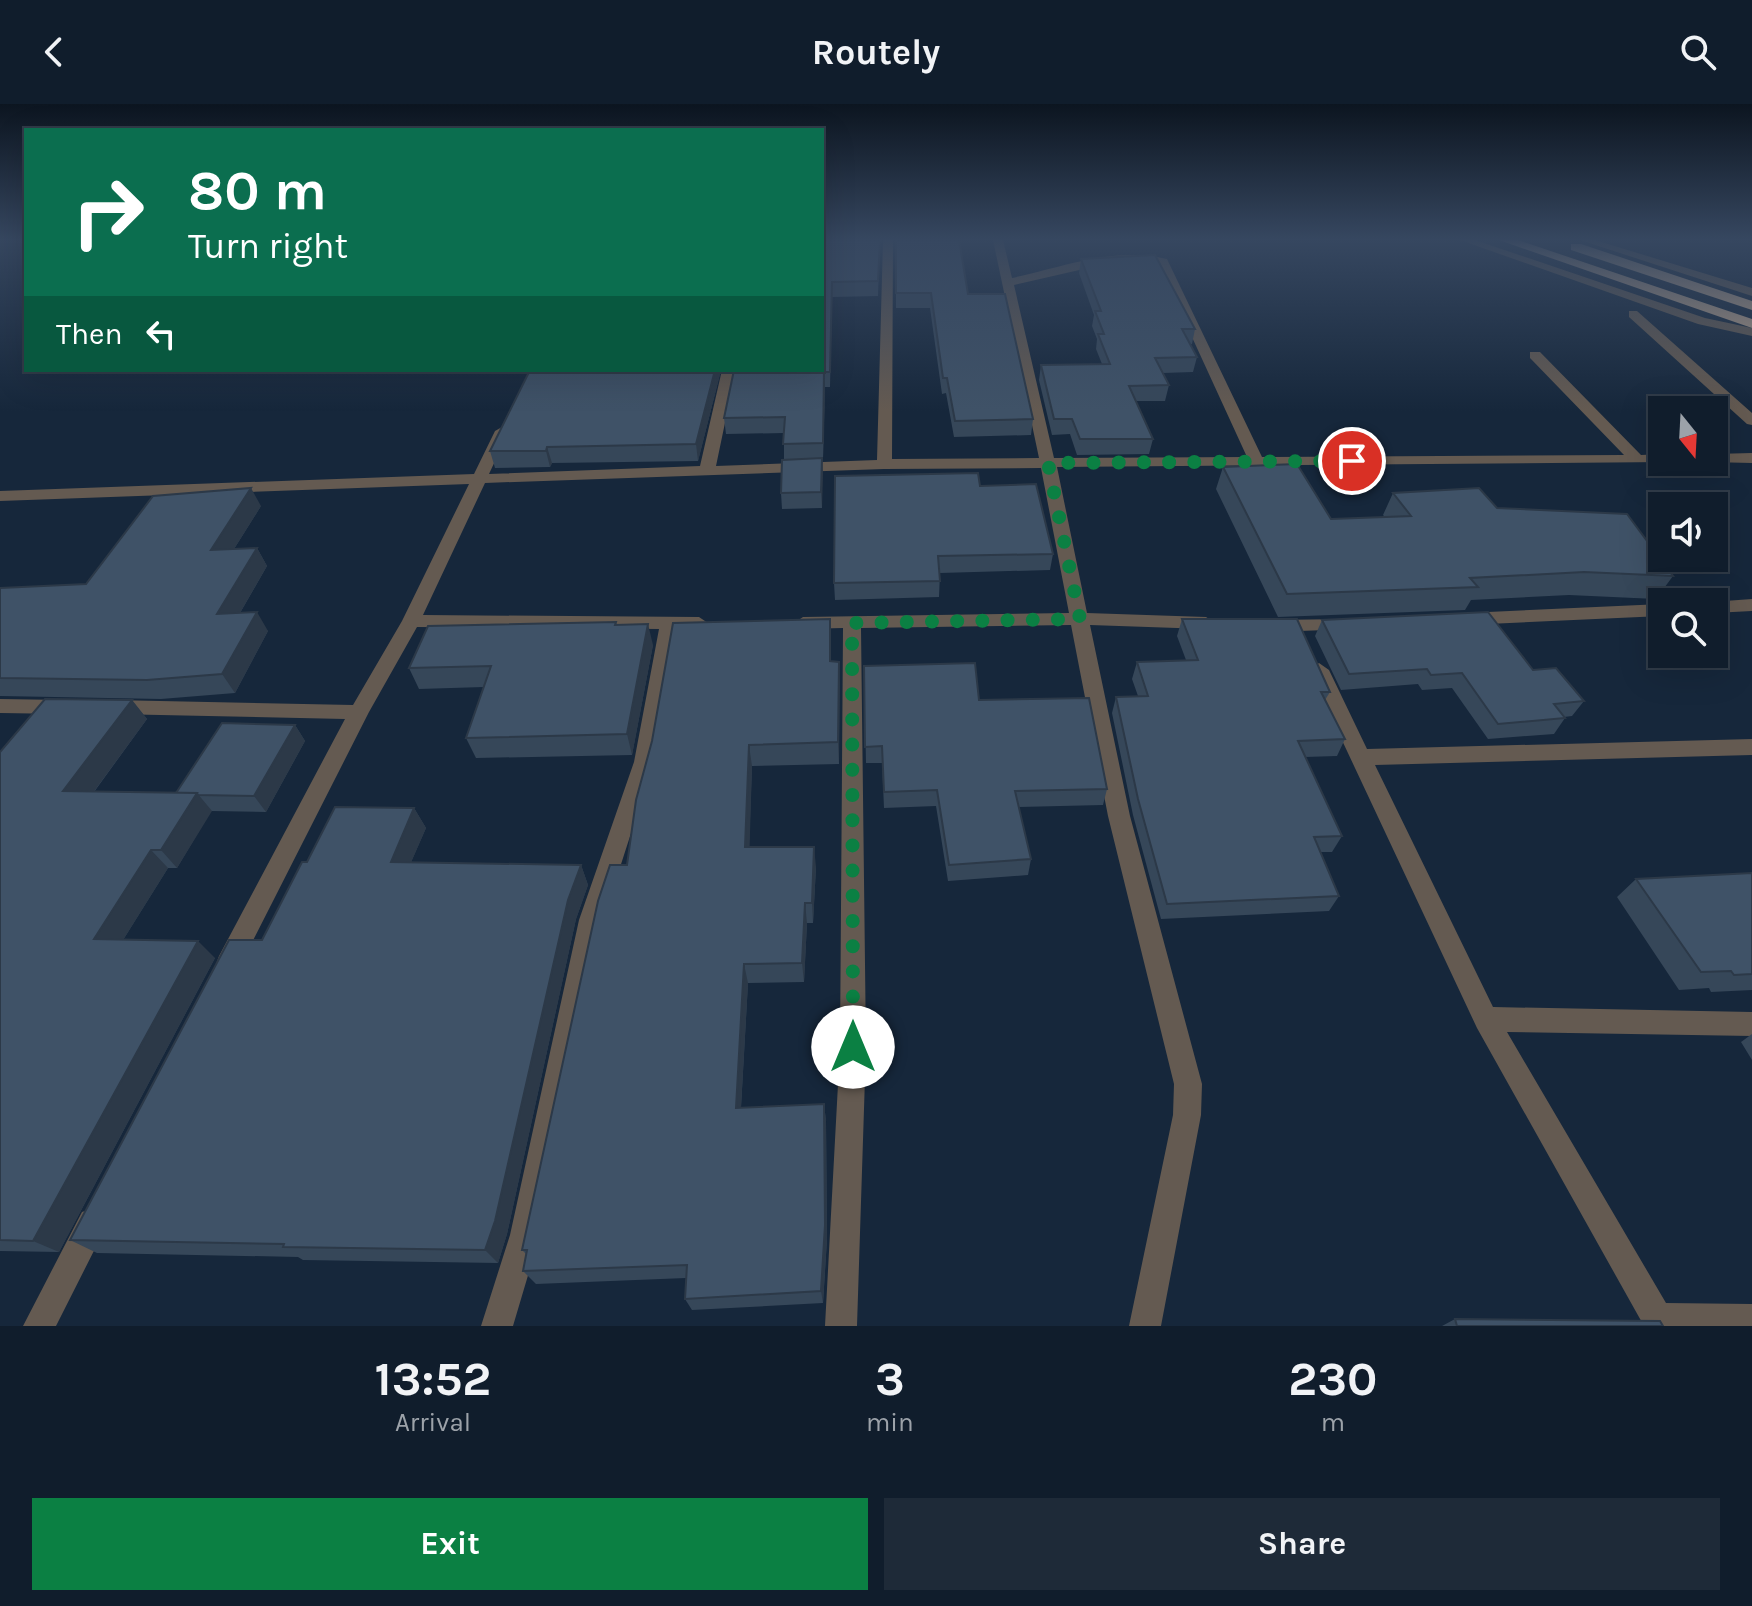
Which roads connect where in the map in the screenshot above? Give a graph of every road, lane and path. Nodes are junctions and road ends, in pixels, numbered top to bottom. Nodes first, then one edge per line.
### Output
1 (887, 297) edge
2 (1011, 297) edge
3 (1180, 297) edge
4 (1632, 297) edge
5 (1673, 297) edge
6 (1725, 297) edge
7 (1752, 306) edge
8 (1633, 314) dead end
9 (1752, 324) edge
10 (1752, 332) edge
11 (1535, 355) dead end
12 (729, 372) edge
13 (511, 411) edge
14 (1752, 421) edge
15 (1752, 458) edge
16 (1637, 459) junction
17 (1648, 459) edge
18 (1728, 459) edge
19 (1257, 462) junction
20 (1048, 463) junction
21 (884, 464) junction
22 (707, 470) junction
23 (479, 478) junction
24 (0, 496) edge
25 (1752, 605) edge
26 (1728, 606) edge
27 (1648, 611) edge
28 (1080, 619) junction
29 (1441, 620) edge
30 (411, 621) junction
31 (669, 623) junction
32 (715, 623) edge
33 (791, 623) edge
34 (852, 623) junction
35 (1220, 624) edge
36 (1361, 624) edge
37 (1251, 625) edge
38 (1298, 627) junction
39 (3, 709) edge
40 (359, 712) junction
41 (1752, 747) edge
42 (1360, 757) junction
43 (221, 977) edge
44 (1486, 1019) junction
45 (1752, 1024) edge
46 (105, 1200) edge
47 (1752, 1320) edge
48 (1660, 1322) edge
49 (39, 1326) edge
50 (497, 1326) edge
51 (841, 1326) edge
52 (1145, 1326) edge

1 - 21 street
2 - 20 street
3 - 19 street
4 - 10 street
5 - 9 highway
6 - 7 highway
8 - 14 street
11 - 16 street
12 - 22 street
13 - 23 street
15 - 18 street
16 - 17 street
16 - 19 street
19 - 20 street
20 - 21 street
20 - 28 street
21 - 22 street
22 - 23 street
23 - 24 street
23 - 30 street
25 - 26 street
27 - 29 street
28 - 34 street
28 - 35 street
28 - 52 street
30 - 31 street
30 - 40 street
31 - 32 street
31 - 50 street
33 - 34 street
34 - 51 street
36 - 38 street
37 - 38 street
38 - 42 street
39 - 40 street
40 - 43 street
41 - 42 street
42 - 44 street
44 - 45 street
44 - 48 street
46 - 49 street
47 - 48 street

